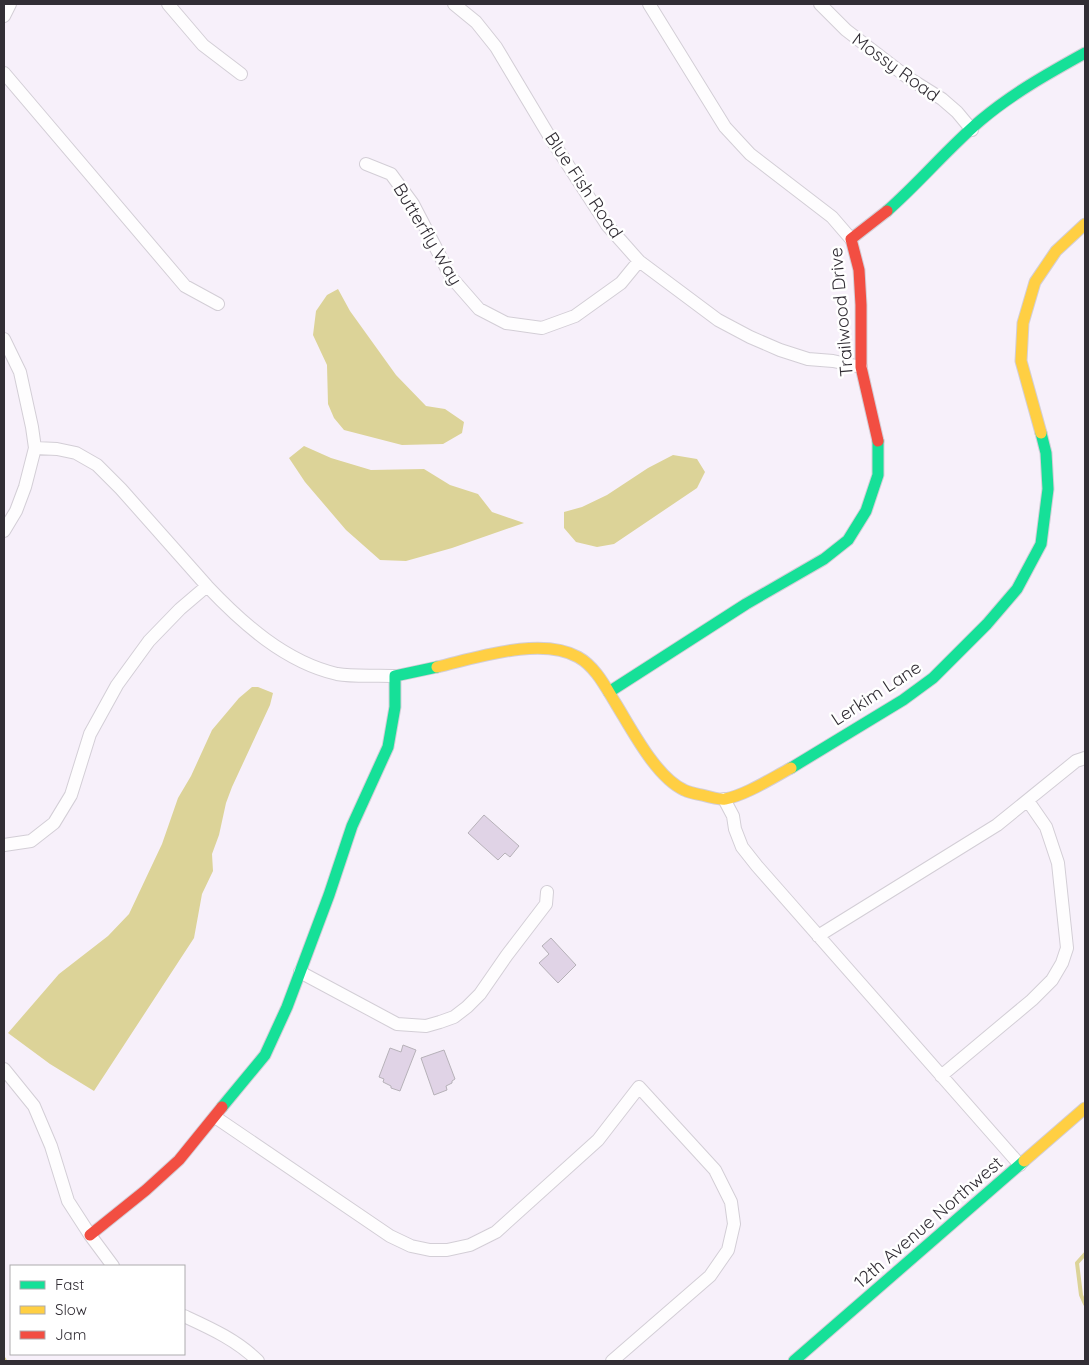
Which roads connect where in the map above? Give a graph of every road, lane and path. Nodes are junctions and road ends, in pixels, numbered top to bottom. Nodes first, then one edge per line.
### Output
1 (10, 4) edge
2 (168, 4) edge
3 (454, 4) edge
4 (649, 4) edge
5 (820, 4) edge
6 (4, 16) edge
7 (1085, 52) edge
8 (4, 73) edge
9 (241, 74) dead end
10 (972, 130) junction
11 (366, 164) dead end
12 (1085, 224) edge
13 (851, 239) junction
14 (639, 261) junction
15 (218, 304) dead end
16 (4, 339) edge
17 (861, 367) junction
18 (35, 448) junction
19 (4, 531) edge
20 (207, 586) junction
21 (395, 676) junction
22 (610, 692) junction
23 (1085, 758) edge
24 (724, 799) junction
25 (1028, 801) junction
26 (4, 844) edge
27 (547, 892) dead end
28 (818, 936) junction
29 (300, 972) junction
30 (4, 1069) edge
31 (941, 1076) junction
32 (1085, 1108) edge
33 (215, 1117) junction
34 (1020, 1165) junction
35 (90, 1235) junction
36 (112, 1265) edge
37 (185, 1316) edge
38 (258, 1361) edge
39 (612, 1361) edge
40 (794, 1361) edge

1 - 6 street
2 - 9 street
3 - 14 street, Blue Fish Road
4 - 13 street
5 - 10 street, Mossy Road
7 - 10 street, Trailwood Drive
8 - 15 street
10 - 13 street, Trailwood Drive
11 - 14 street, Butterfly Way
12 - 24 street, Lerkim Lane
13 - 17 street, Trailwood Drive
14 - 17 street, Blue Fish Road
16 - 18 street
17 - 22 street, Trailwood Drive
18 - 19 street
18 - 20 street
20 - 21 street
20 - 26 street
21 - 22 street
21 - 29 street
22 - 24 street
23 - 25 street
24 - 28 street
25 - 28 street
25 - 31 street
27 - 29 street
28 - 31 street
29 - 33 street
30 - 35 street
31 - 34 street
32 - 34 street, 12th Avenue Northwest
33 - 35 street
33 - 39 street
34 - 40 street, 12th Avenue Northwest
35 - 36 street
37 - 38 street

